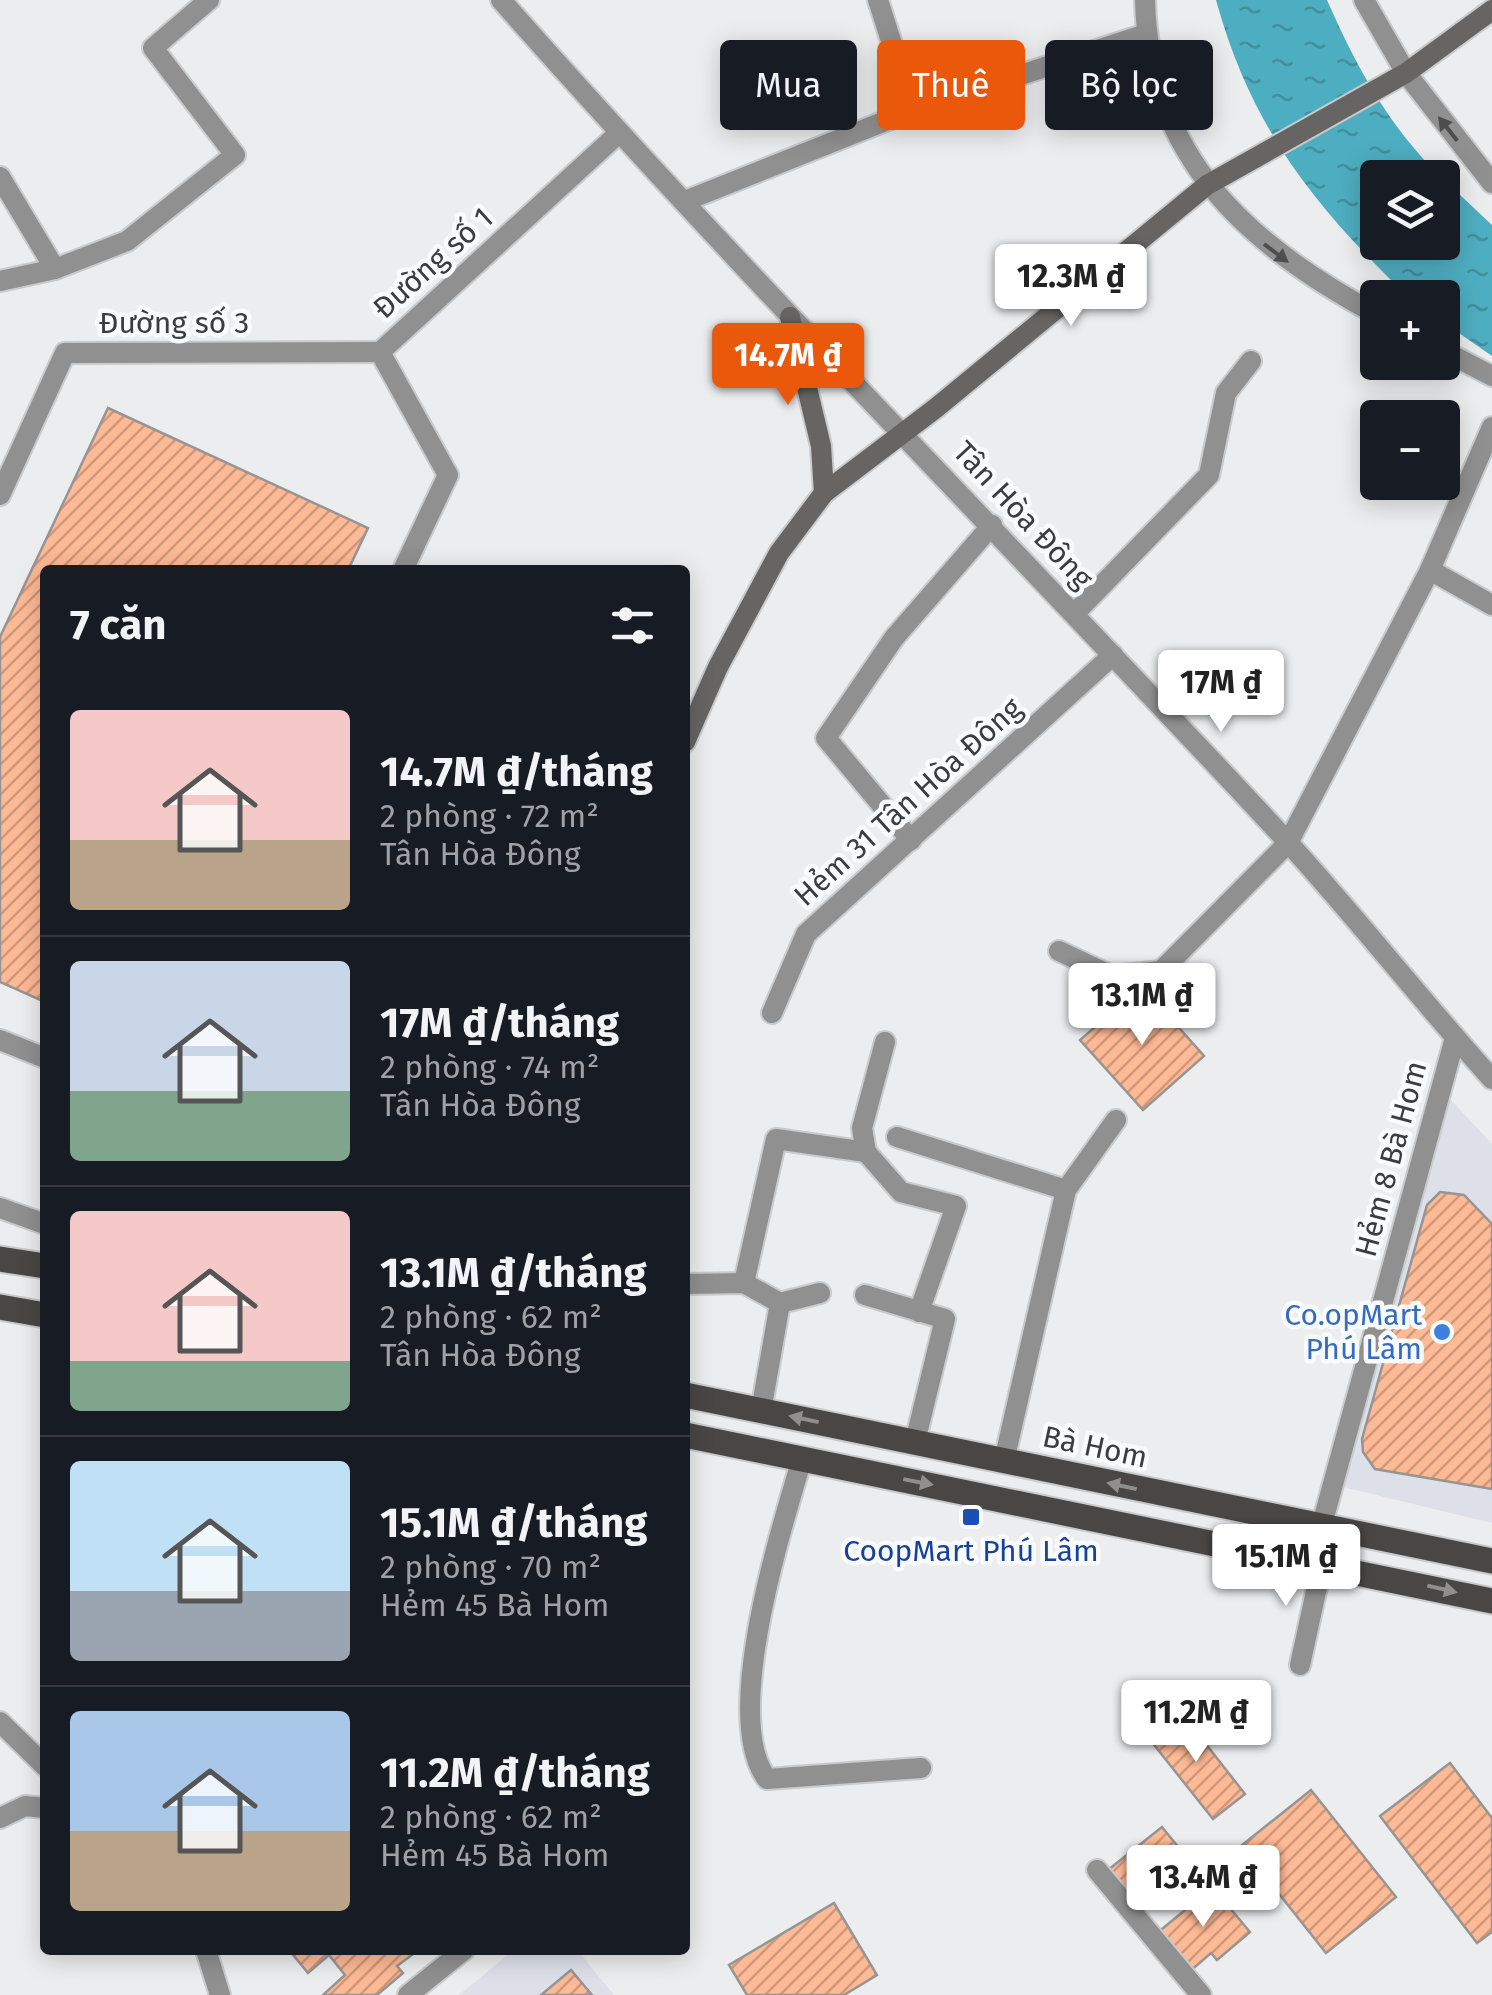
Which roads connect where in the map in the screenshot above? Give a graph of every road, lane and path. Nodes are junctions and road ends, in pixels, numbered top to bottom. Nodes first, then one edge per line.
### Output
1 (209, 0) edge
2 (501, 0) edge
3 (878, 0) edge
4 (1145, 0) edge
5 (1364, 0) edge
6 (1492, 10) edge
7 (1146, 34) junction
8 (891, 40) edge
9 (1025, 73) edge
10 (1406, 73) junction
11 (877, 124) edge
12 (619, 133) junction
13 (0, 177) edge
14 (1492, 183) edge
15 (1207, 185) junction
16 (685, 201) junction
17 (55, 269) junction
18 (0, 281) edge
19 (1360, 305) edge
20 (790, 316) junction
21 (380, 352) junction
22 (1460, 359) edge
23 (1251, 362) dead end
24 (1492, 376) edge
25 (1492, 427) edge
26 (904, 433) junction
27 (824, 492) junction
28 (0, 495) edge
29 (992, 526) junction
30 (405, 565) edge
31 (1430, 570) junction
32 (1492, 606) edge
33 (1075, 614) junction
34 (1113, 655) junction
35 (690, 731) edge
36 (911, 840) junction
37 (1288, 843) junction
38 (1058, 951) dead end
39 (772, 1013) dead end
40 (1456, 1038) junction
41 (0, 1040) edge
42 (885, 1042) dead end
43 (40, 1056) edge
44 (1492, 1079) edge
45 (1116, 1120) dead end
46 (897, 1137) dead end
47 (866, 1152) junction
48 (1066, 1190) junction
49 (0, 1208) edge
50 (40, 1222) edge
51 (0, 1258) edge
52 (40, 1265) edge
53 (744, 1283) junction
54 (690, 1284) edge
55 (820, 1294) dead end
56 (865, 1295) dead end
57 (780, 1303) junction
58 (0, 1307) edge
59 (919, 1312) junction
60 (40, 1313) edge
61 (690, 1395) edge
62 (761, 1410) junction
63 (690, 1436) edge
64 (914, 1442) junction
65 (802, 1459) junction
66 (1004, 1461) junction
67 (1322, 1528) junction
68 (1492, 1561) edge
69 (1322, 1564) junction
70 (1492, 1601) edge
71 (1300, 1665) dead end
72 (0, 1722) edge
73 (40, 1761) edge
74 (921, 1768) dead end
75 (40, 1808) edge
76 (0, 1818) edge
77 (1097, 1870) dead end
78 (208, 1955) edge
79 (458, 1955) edge
80 (220, 1995) edge
81 (408, 1995) edge
82 (1201, 1995) edge

1 - 17 street
2 - 12 street, Tân Hòa Đông
3 - 8 street
4 - 7 street
5 - 10 street
6 - 10 main road
7 - 9 street
7 - 15 street
14 -> 10 street
10 - 15 main road
11 - 16 street
12 - 16 street, Tân Hòa Đông
12 - 21 street, Đường số 1
13 - 17 street
15 -> 19 street
15 - 26 main road
16 - 20 street, Tân Hòa Đông
17 - 18 street
20 - 26 street, Tân Hòa Đông
20 - 27 main road
21 - 28 street, Đường số 3
21 - 30 street, Đường số 1
22 - 24 street
23 - 33 street
25 - 31 street
26 - 27 main road
26 - 29 street, Tân Hòa Đông
27 - 35 main road
29 - 33 street, Tân Hòa Đông
29 - 36 street
31 - 32 street
31 - 37 street
33 - 34 street, Tân Hòa Đông
34 - 36 street, Hẻm 31 Tân Hòa Đông
34 - 37 street, Tân Hòa Đông
36 - 39 street, Hẻm 31 Tân Hòa Đông
37 - 38 street
37 - 40 street, Tân Hòa Đông
40 - 44 street, Tân Hòa Đông
40 - 67 street, Hẻm 8 Bà Hom
41 - 43 street
42 - 47 street
45 - 48 street
46 - 48 street
47 - 53 street
47 - 59 street
48 - 66 street
49 - 50 street
51 - 52 main road
53 - 54 street
53 - 57 street
55 - 57 street
56 - 59 street
57 - 62 street
58 - 60 main road
59 - 64 street
61 - 62 main road, Bà Hom
64 -> 62 main road, Bà Hom
63 - 65 main road
64 - 66 main road, Bà Hom
65 -> 69 main road
65 - 74 street
67 -> 66 main road, Bà Hom
67 - 68 main road, Bà Hom
69 -> 70 main road
69 - 71 street
72 - 73 street
75 - 76 street
77 - 82 street
78 - 80 street
79 - 81 street

